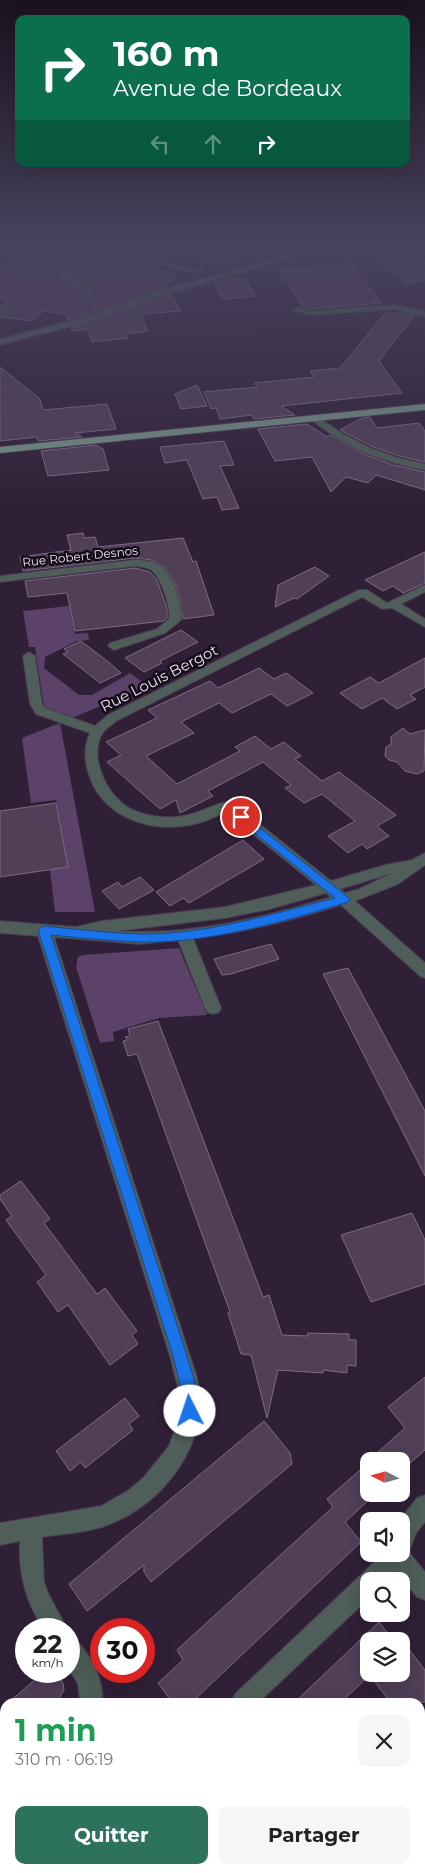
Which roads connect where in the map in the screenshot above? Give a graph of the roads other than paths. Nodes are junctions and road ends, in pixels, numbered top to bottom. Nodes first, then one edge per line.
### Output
1 (37, 332) edge
2 (0, 342) edge
3 (425, 407) edge
4 (315, 418) junction
5 (0, 450) edge
6 (425, 467) edge
7 (0, 579) edge
8 (425, 588) edge
9 (393, 604) junction
10 (425, 624) edge
11 (114, 646) dead end
12 (29, 656) dead end
13 (98, 731) junction
14 (420, 861) edge
15 (328, 887) junction
16 (344, 900) junction
17 (0, 927) edge
18 (44, 930) junction
19 (68, 932) junction
20 (184, 935) junction
21 (421, 964) edge
22 (213, 1008) dead end
23 (425, 1506) edge
24 (410, 1524) edge
25 (31, 1529) junction
26 (0, 1534) edge
27 (389, 1562) edge
28 (407, 1562) edge
29 (379, 1572) edge
30 (425, 1589) edge
31 (360, 1591) edge
32 (49, 1618) edge
33 (80, 1666) edge
34 (91, 1698) edge
35 (247, 1698) edge

1 - 2 street
3 - 4 main road
4 - 5 main road
4 - 6 street
7 - 11 street, Rue Robert Desnos
8 - 9 street
9 - 10 street
9 - 13 street, Rue Louis Bergot
12 - 13 street
13 - 15 street, Rue Louis Bergot
14 - 15 street
14 - 16 street
15 - 16 street, Rue Louis Bergot
15 - 19 street
16 - 20 street
16 - 21 street, Rue Louis Bergot
17 - 18 street
18 - 19 street
18 - 25 street
19 - 20 street
20 - 22 street
23 - 24 street
25 - 26 street
25 - 32 street
27 - 29 street
28 - 30 street
31 - 35 street
33 - 34 street

